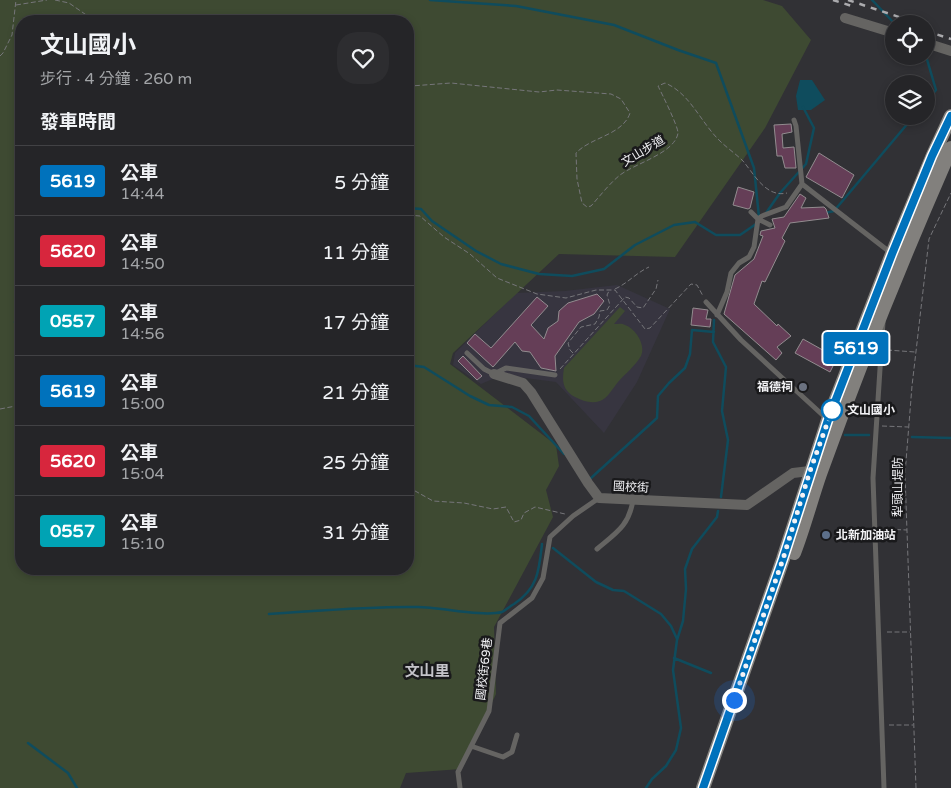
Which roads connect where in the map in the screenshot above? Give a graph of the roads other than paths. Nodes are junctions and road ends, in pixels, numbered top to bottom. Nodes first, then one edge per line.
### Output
1 (845, 18) dead end
2 (885, 30) edge
3 (935, 47) edge
4 (951, 51) edge
5 (951, 116) edge
6 (794, 120) dead end
7 (951, 148) edge
8 (802, 184) junction
9 (751, 212) dead end
10 (758, 219) junction
11 (770, 225) dead end
12 (897, 257) junction
13 (706, 302) road end
14 (884, 306) junction
15 (717, 315) junction
16 (467, 353) dead end
17 (494, 374) junction
18 (555, 375) road end
19 (834, 422) junction
20 (815, 473) junction
21 (599, 498) junction
22 (633, 500) junction
23 (596, 549) dead end
24 (790, 552) junction
25 (517, 735) dead end
26 (472, 746) junction
27 (460, 788) edge
28 (703, 788) edge
29 (714, 788) edge
30 (884, 788) edge

1 - 2 street
3 - 4 street
5 - 12 main road
6 - 8 lane
7 - 12 main road
8 - 10 lane
8 - 12 lane
9 - 10 lane
10 - 11 lane
10 - 15 lane
12 - 14 main road
12 - 19 main road
13 - 15 lane
14 - 19 main road
14 - 30 lane
15 - 19 lane
16 - 17 lane
17 - 18 lane
17 - 21 street, 國校街
19 - 20 main road
20 - 22 street, 國校街
20 - 24 main road
21 - 22 street, 國校街
21 - 26 lane, 國校街69巷
22 - 23 lane
24 - 28 main road
24 - 29 main road
25 - 26 lane
26 - 27 lane, 國校街69巷

